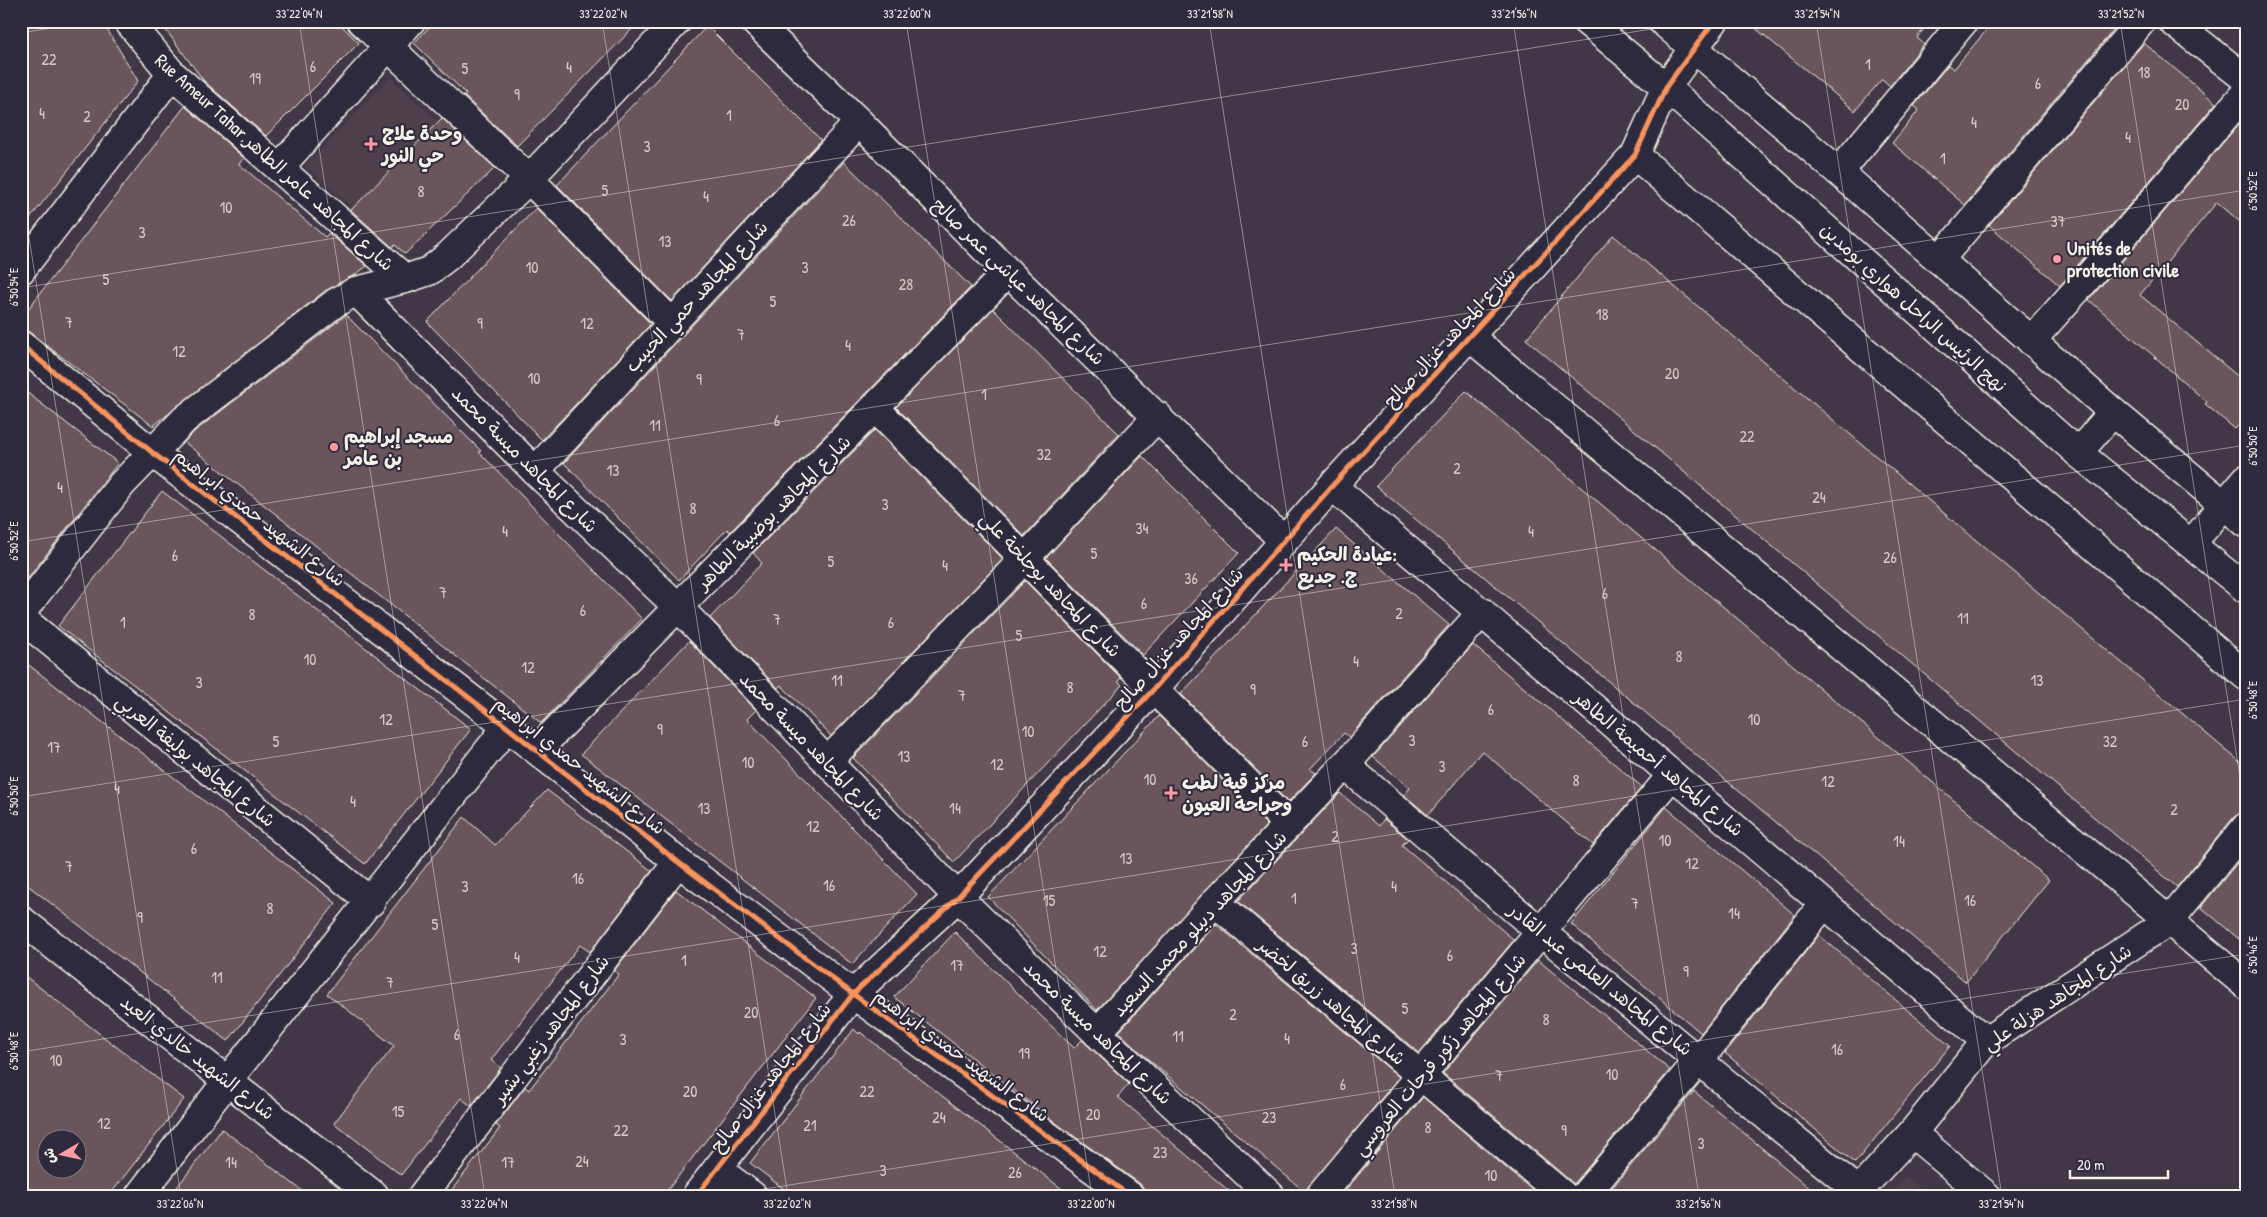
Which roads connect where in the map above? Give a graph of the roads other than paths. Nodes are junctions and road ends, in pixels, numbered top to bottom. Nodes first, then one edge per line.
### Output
1 (128, 21) edge
2 (361, 21) edge
3 (412, 21) edge
4 (677, 21) edge
5 (754, 21) edge
6 (1586, 21) edge
7 (1662, 21) edge
8 (1714, 21) edge
9 (1964, 21) edge
10 (2142, 21) edge
11 (2172, 21) edge
12 (387, 47) junction
13 (1694, 48) junction
14 (172, 74) junction
15 (2246, 79) edge
16 (1666, 87) junction
17 (2246, 92) edge
18 (859, 122) junction
19 (1635, 155) junction
20 (279, 168) junction
21 (1839, 172) junction
22 (529, 179) junction
23 (25, 255) edge
24 (1939, 260) junction
25 (1008, 272) junction
26 (405, 279) junction
27 (356, 291) junction
28 (671, 322) junction
29 (1470, 338) junction
30 (2031, 341) junction
31 (21, 345) edge
32 (875, 408) junction
33 (2113, 412) junction
34 (1158, 416) junction
35 (153, 453) junction
36 (2078, 453) junction
37 (535, 471) junction
38 (2246, 479) edge
39 (1332, 486) junction
40 (2224, 504) junction
41 (2246, 524) edge
42 (1284, 541) junction
43 (2191, 544) junction
44 (1025, 558) junction
45 (2246, 590) edge
46 (679, 608) junction
47 (1482, 612) junction
48 (21, 613) edge
49 (21, 618) edge
50 (2246, 676) edge
51 (1153, 690) junction
52 (507, 727) junction
53 (537, 750) junction
54 (827, 762) junction
55 (1345, 765) junction
56 (1672, 775) junction
57 (1289, 825) junction
58 (2246, 827) edge
59 (678, 862) junction
60 (958, 897) junction
61 (371, 902) junction
62 (1215, 902) junction
63 (1824, 904) junction
64 (21, 920) edge
65 (2169, 921) junction
66 (1542, 932) junction
67 (2246, 985) edge
68 (853, 994) junction
69 (1097, 1033) junction
70 (1986, 1041) junction
71 (1699, 1060) junction
72 (1420, 1076) junction
73 (228, 1080) junction
74 (1912, 1133) junction
75 (717, 1169) junction
76 (1856, 1193) edge
77 (139, 1196) edge
78 (375, 1196) edge
79 (422, 1196) edge
80 (696, 1196) edge
81 (753, 1196) edge
82 (1130, 1196) edge
83 (1271, 1196) edge
84 (1320, 1196) edge
85 (1564, 1196) edge
86 (1584, 1196) edge
87 (1987, 1196) edge

1 - 14 street, Rue Ameur Tahar,شارع المجاهد عامر الطاهر
2 - 12 street
3 - 12 street
4 - 22 street
5 - 18 street, شارع المجاهد عياشي عمر صالح
6 - 16 street, نهج الرئيس الراحل هواري بومدين
7 - 13 street
8 - 13 street, شارع المجاهد غزال صالح
9 - 21 street
10 - 24 street
11 - 15 street
12 - 20 street
12 - 22 street
13 - 16 street, شارع المجاهد غزال صالح
13 - 21 street
14 - 20 street, Rue Ameur Tahar,شارع المجاهد عامر الطاهر
14 - 23 street
16 - 19 street, شارع المجاهد غزال صالح
16 - 36 street, نهج الرئيس الراحل هواري بومدين
17 - 30 street
18 - 25 street, شارع المجاهد عياشي عمر صالح
18 - 28 street, شارع المجاهد حمي الحبيب
19 - 29 street, شارع المجاهد غزال صالح
19 - 50 street
20 - 26 street, Rue Ameur Tahar,شارع المجاهد عامر الطاهر
21 - 24 street
22 - 26 street
22 - 28 street
24 - 30 street
25 - 32 street, شارع المجاهد بوضبية الطاهر
25 - 34 street, شارع المجاهد عياشي عمر صالح
26 - 27 street
27 - 35 street
27 - 37 street, شارع المجاهد ميسة محمد
28 - 37 street, شارع المجاهد حمي الحبيب
29 - 39 street, شارع المجاهد غزال صالح
29 - 65 street
30 - 33 street
31 - 35 street, شارع الشهيد حمدي ابراهيم
32 - 44 street, شارع المجاهد بوجلخة علي
32 - 46 street, شارع المجاهد بوضبية الطاهر
33 - 36 street
33 - 40 street
34 - 42 street, شارع المجاهد عياشي عمر صالح
34 - 44 street
35 - 48 street
35 - 52 street, شارع الشهيد حمدي ابراهيم
36 - 43 street, نهج الرئيس الراحل هواري بومدين
37 - 46 street, شارع المجاهد ميسة محمد
38 - 40 street
39 - 42 street, شارع المجاهد غزال صالح
39 - 47 street, شارع المجاهد أحميمة الطاهر
40 - 41 street
40 - 43 street
42 - 51 street, شارع المجاهد غزال صالح
43 - 45 street, نهج الرئيس الراحل هواري بومدين
44 - 51 street, شارع المجاهد بوجلخة علي
44 - 54 street
46 - 53 street, شارع المجاهد بوضبية الطاهر
46 - 54 street, شارع المجاهد ميسة محمد
47 - 55 street, شارع المجاهد دبيلو محمد السعيد
47 - 56 street, شارع المجاهد أحميمة الطاهر
49 - 61 street, شارع المجاهد بوليفة العربي
51 - 57 street, شارع المجاهد بوجلخة علي
51 - 60 street, شارع المجاهد غزال صالح
52 - 53 street, شارع الشهيد حمدي ابراهيم
52 - 61 street
53 - 59 street, شارع الشهيد حمدي ابراهيم
54 - 60 street, شارع المجاهد ميسة محمد
55 - 57 street, شارع المجاهد دبيلو محمد السعيد
55 - 66 street, شارع المجاهد العلمي عبد القادر
56 - 63 street, شارع المجاهد أحميمة الطاهر
56 - 66 street, شارع المجاهد زكور فرحات العروسي
57 - 62 street, شارع المجاهد دبيلو محمد السعيد
58 - 65 street, شارع المجاهد هزلة علي
59 - 68 street, شارع الشهيد حمدي ابراهيم
59 - 79 street, شارع المجاهد زغبي بشير
60 - 68 street, شارع المجاهد غزال صالح
60 - 69 street, شارع المجاهد ميسة محمد
61 - 73 street
62 - 69 street, شارع المجاهد دبيلو محمد السعيد
62 - 72 street, شارع المجاهد زريق لخضر
63 - 70 street, شارع المجاهد أحميمة الطاهر
63 - 71 street
64 - 73 street, شارع الشهيد خالدي العيد
65 - 67 street
65 - 70 street, شارع المجاهد هزلة علي
66 - 71 street, شارع المجاهد العلمي عبد القادر
66 - 72 street, شارع المجاهد زكور فرحات العروسي
68 - 75 street, شارع المجاهد غزال صالح
68 - 82 street, شارع الشهيد حمدي ابراهيم
69 - 83 street, شارع المجاهد ميسة محمد
70 - 74 street, شارع المجاهد هزلة علي
71 - 76 street, شارع المجاهد العلمي عبد القادر
71 - 86 street
72 - 84 street, شارع المجاهد زكور فرحات العروسي
72 - 85 street, شارع المجاهد زريق لخضر
73 - 77 street
73 - 78 street, شارع الشهيد خالدي العيد
74 - 76 street, شارع المجاهد هزلة علي
74 - 87 street
75 - 80 street, شارع المجاهد غزال صالح
75 - 81 street

